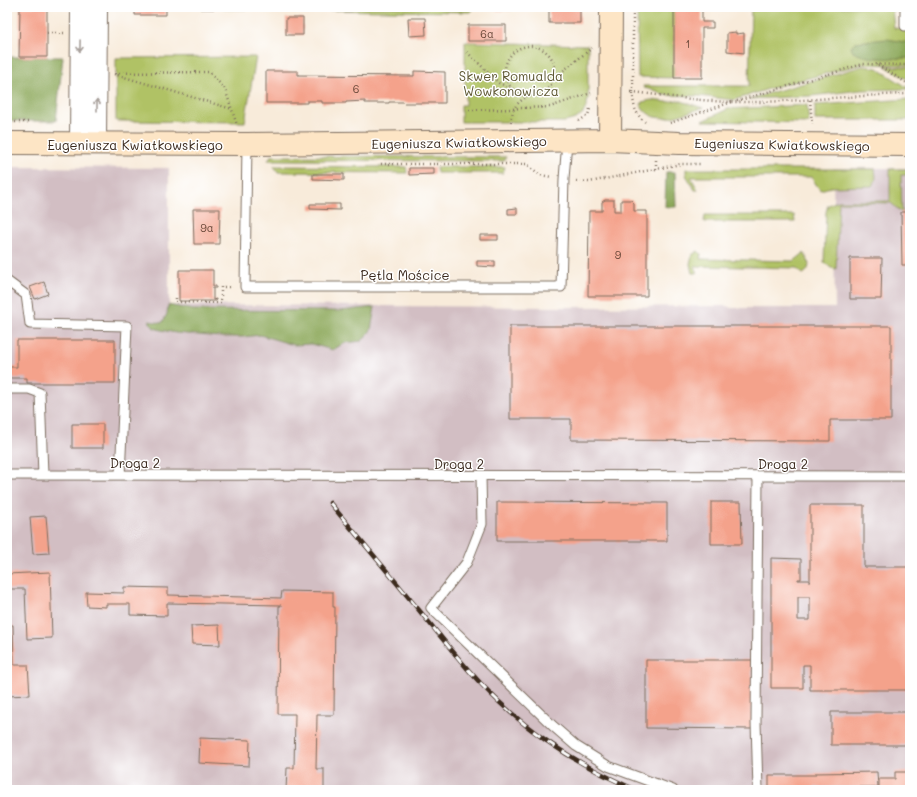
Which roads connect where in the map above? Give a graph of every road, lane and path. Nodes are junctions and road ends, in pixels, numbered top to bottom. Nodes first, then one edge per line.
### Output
1 (80, 7) edge
2 (98, 7) edge
3 (611, 7) edge
4 (634, 7) edge
5 (905, 7) edge
6 (905, 26) dead end
7 (593, 47) dead end
8 (467, 52) dead end
9 (877, 64) junction
10 (910, 65) edge
11 (554, 79) junction
12 (910, 85) edge
13 (513, 89) junction
14 (592, 92) dead end
15 (624, 92) dead end
16 (633, 92) junction
17 (910, 94) edge
18 (528, 96) junction
19 (810, 100) junction
20 (733, 102) junction
21 (232, 109) junction
22 (513, 109) junction
23 (469, 110) dead end
24 (646, 123) dead end
25 (670, 123) dead end
26 (812, 124) dead end
27 (237, 125) dead end
28 (511, 125) dead end
29 (610, 140) junction
30 (567, 141) junction
31 (7, 143) edge
32 (88, 144) junction
33 (247, 144) junction
34 (910, 145) edge
35 (374, 164) dead end
36 (656, 169) dead end
37 (540, 175) dead end
38 (589, 182) dead end
39 (7, 282) edge
40 (245, 287) junction
41 (176, 298) dead end
42 (7, 389) edge
43 (7, 475) edge
44 (43, 475) junction
45 (120, 475) junction
46 (481, 476) junction
47 (758, 476) junction
48 (910, 476) edge
49 (672, 790) edge
50 (758, 790) edge

1 -> 32 street
32 -> 2 street
3 - 29 main road
4 - 16 path
5 - 6 lane
7 - 11 path
8 - 13 path
9 - 10 path
9 - 12 path
9 - 20 path
11 - 13 path
11 - 18 path
13 - 18 path
14 - 22 path
15 - 16 path
16 - 20 path
16 - 24 path
17 - 19 path
18 - 22 path
19 - 20 path
19 - 26 path
20 - 25 path
21 - 21 path
21 - 27 path
22 - 23 path
22 - 28 path
29 - 30 main road, Eugeniusza Kwiatkowskiego
29 - 34 main road, Eugeniusza Kwiatkowskiego
30 - 33 main road, Eugeniusza Kwiatkowskiego
30 - 40 lane, Pętla Mościce
31 - 32 main road, Eugeniusza Kwiatkowskiego
32 - 33 main road, Eugeniusza Kwiatkowskiego
33 - 40 lane
35 - 37 path
36 - 38 path
39 - 45 lane
40 - 41 path
42 - 44 lane
43 - 44 lane, Droga 2
44 - 45 lane, Droga 2
45 - 46 lane, Droga 2
46 - 47 lane, Droga 2
46 - 49 lane
47 - 48 lane, Droga 2
47 - 50 lane

